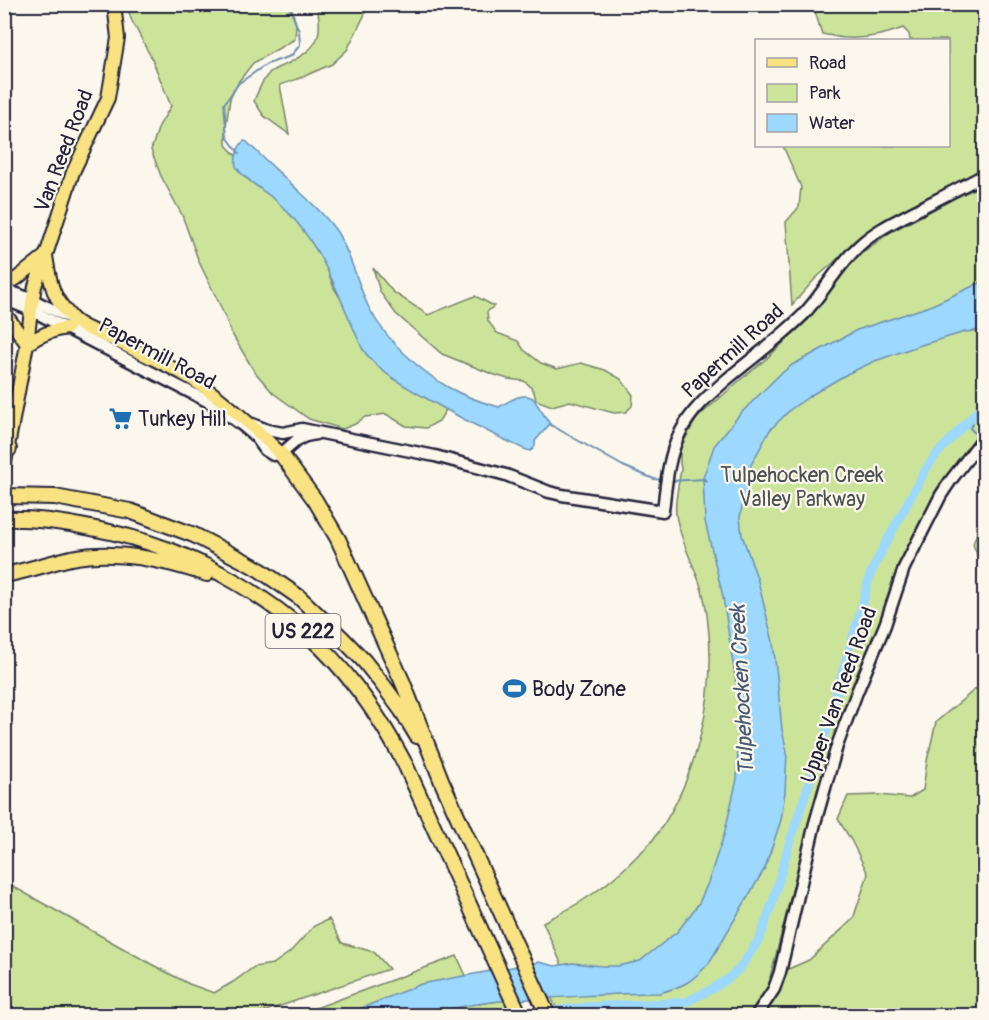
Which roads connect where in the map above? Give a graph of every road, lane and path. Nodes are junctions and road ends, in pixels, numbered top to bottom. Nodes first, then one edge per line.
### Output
1 (114, 4) edge
2 (984, 175) edge
3 (46, 255) junction
4 (4, 283) edge
5 (4, 289) edge
6 (4, 299) edge
7 (32, 305) junction
8 (4, 312) edge
9 (71, 324) junction
10 (27, 344) junction
11 (249, 423) junction
12 (322, 434) junction
13 (984, 437) edge
14 (7, 449) edge
15 (281, 454) junction
16 (4, 468) edge
17 (4, 496) edge
18 (4, 519) edge
19 (4, 576) edge
20 (259, 597) junction
21 (442, 782) junction
22 (520, 1016) edge
23 (548, 1016) edge
24 (756, 1016) edge

1 - 3 main road, Van Reed Road
2 - 12 main road, Papermill Road
3 - 4 main road
3 - 7 main road, Van Reed Road
3 - 9 main road
5 - 7 main road, Papermill Road
6 - 7 main road, Papermill Road
7 - 9 main road, Papermill Road
7 - 10 main road, Van Reed Road
8 - 10 main road
9 - 10 main road
9 - 11 main road, Papermill Road
9 - 15 main road, Papermill Road
10 - 14 main road, Van Reed Road
11 - 12 main road, Papermill Road
11 - 15 main road, Papermill Road
12 - 15 main road, Papermill Road
13 - 24 main road, Upper Van Reed Road
14 - 16 main road, Van Reed Road
15 - 21 highway
17 - 21 highway, US 222
18 - 20 highway, US 222
19 - 20 highway
20 - 22 highway, US 222
21 - 23 highway, US 222

